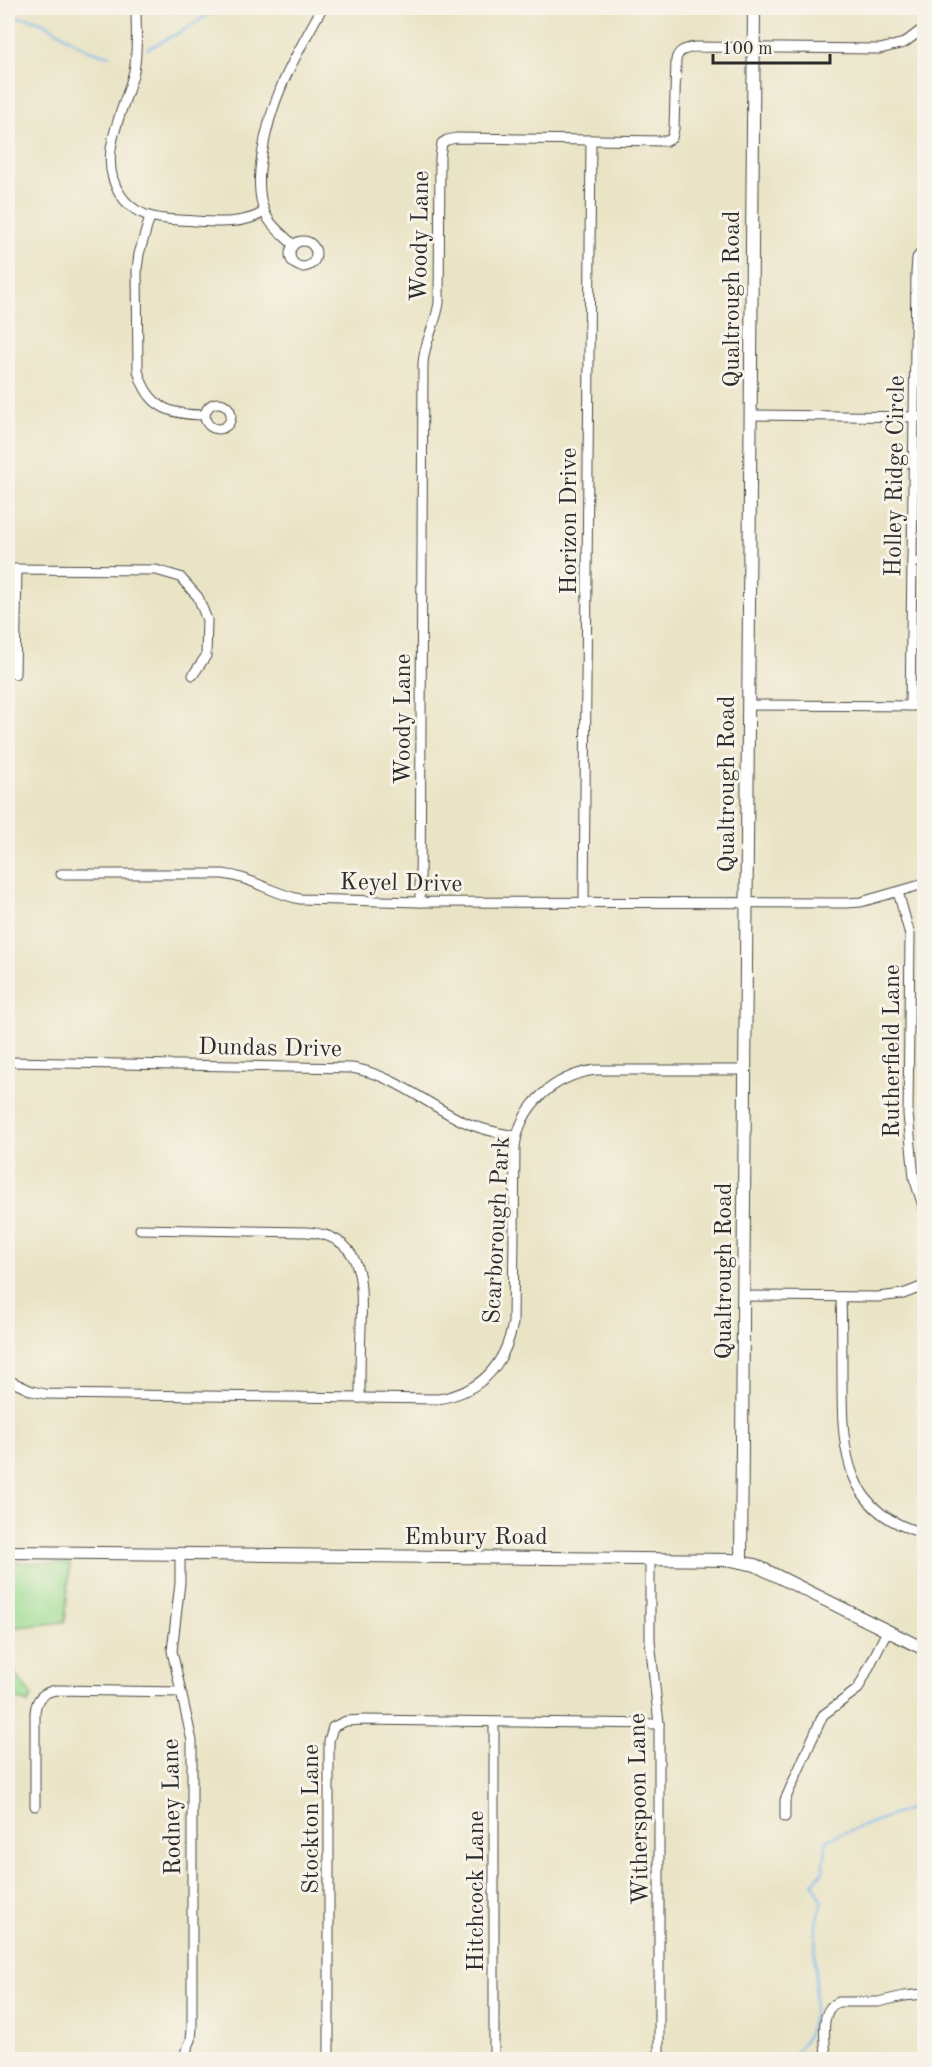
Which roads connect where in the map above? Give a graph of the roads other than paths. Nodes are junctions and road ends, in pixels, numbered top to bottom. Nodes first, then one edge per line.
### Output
1 (136, 8) edge
2 (322, 8) edge
3 (754, 8) edge
4 (924, 28) edge
5 (754, 48) junction
6 (591, 140) junction
7 (264, 212) junction
8 (150, 217) junction
9 (293, 245) dead end
10 (924, 249) edge
11 (920, 273) edge
12 (205, 415) dead end
13 (751, 415) junction
14 (914, 417) junction
15 (924, 417) edge
16 (912, 562) junction
17 (924, 562) edge
18 (12, 569) edge
19 (15, 674) dead end
20 (193, 675) dead end
21 (747, 705) junction
22 (910, 706) junction
23 (924, 706) edge
24 (61, 874) dead end
25 (924, 884) edge
26 (898, 892) junction
27 (420, 902) junction
28 (746, 902) junction
29 (584, 903) junction
30 (8, 1062) edge
31 (745, 1070) junction
32 (516, 1136) junction
33 (924, 1209) edge
34 (140, 1229) dead end
35 (924, 1286) edge
36 (744, 1296) junction
37 (842, 1297) junction
38 (8, 1380) edge
39 (360, 1398) junction
40 (924, 1533) edge
41 (8, 1552) edge
42 (180, 1555) junction
43 (650, 1559) junction
44 (741, 1562) junction
45 (887, 1631) junction
46 (924, 1649) edge
47 (180, 1692) junction
48 (494, 1723) junction
49 (659, 1724) junction
50 (35, 1806) dead end
51 (786, 1817) dead end
52 (924, 1994) edge
53 (182, 2060) edge
54 (329, 2060) edge
55 (494, 2060) edge
56 (659, 2060) edge
57 (826, 2060) edge

1 - 8 street
2 - 7 street
3 - 5 street, Qualtrough Road
4 - 5 street
5 - 6 street, Woody Lane
5 - 13 street, Qualtrough Road
6 - 27 street, Woody Lane
6 - 29 street, Horizon Drive
7 - 8 street
7 - 9 street
8 - 12 street
10 - 11 street, Holley Ridge Circle
11 - 14 street, Holley Ridge Circle
13 - 14 street
13 - 21 street, Qualtrough Road
14 - 15 street
14 - 16 street, Holley Ridge Circle
16 - 17 street
16 - 22 street, Holley Ridge Circle
18 - 19 street
18 - 20 street
21 - 22 street
21 - 28 street, Qualtrough Road
22 - 23 street
24 - 27 street, Keyel Drive
25 - 26 street, Keyel Drive
26 - 28 street, Keyel Drive
26 - 33 street, Rutherfield Lane
27 - 29 street, Keyel Drive
28 - 29 street, Keyel Drive
28 - 31 street, Qualtrough Road
30 - 32 street, Dundas Drive
31 - 32 street, Scarborough Park
31 - 36 street, Qualtrough Road
32 - 39 street, Scarborough Park
34 - 39 street
35 - 37 street
36 - 37 street
36 - 44 street, Qualtrough Road
37 - 40 street
38 - 39 street, Scarborough Park
41 - 42 street, Embury Road
42 - 43 street, Embury Road
42 - 47 street, Rodney Lane
43 - 44 street, Embury Road
43 - 49 street, Witherspoon Lane
44 - 45 street, Embury Road
45 - 46 street, Embury Road
45 - 51 street
47 - 50 street
47 - 53 street, Rodney Lane
48 - 49 street, Stockton Lane
48 - 54 street, Stockton Lane
48 - 55 street, Hitchcock Lane
49 - 56 street, Witherspoon Lane
52 - 57 street

